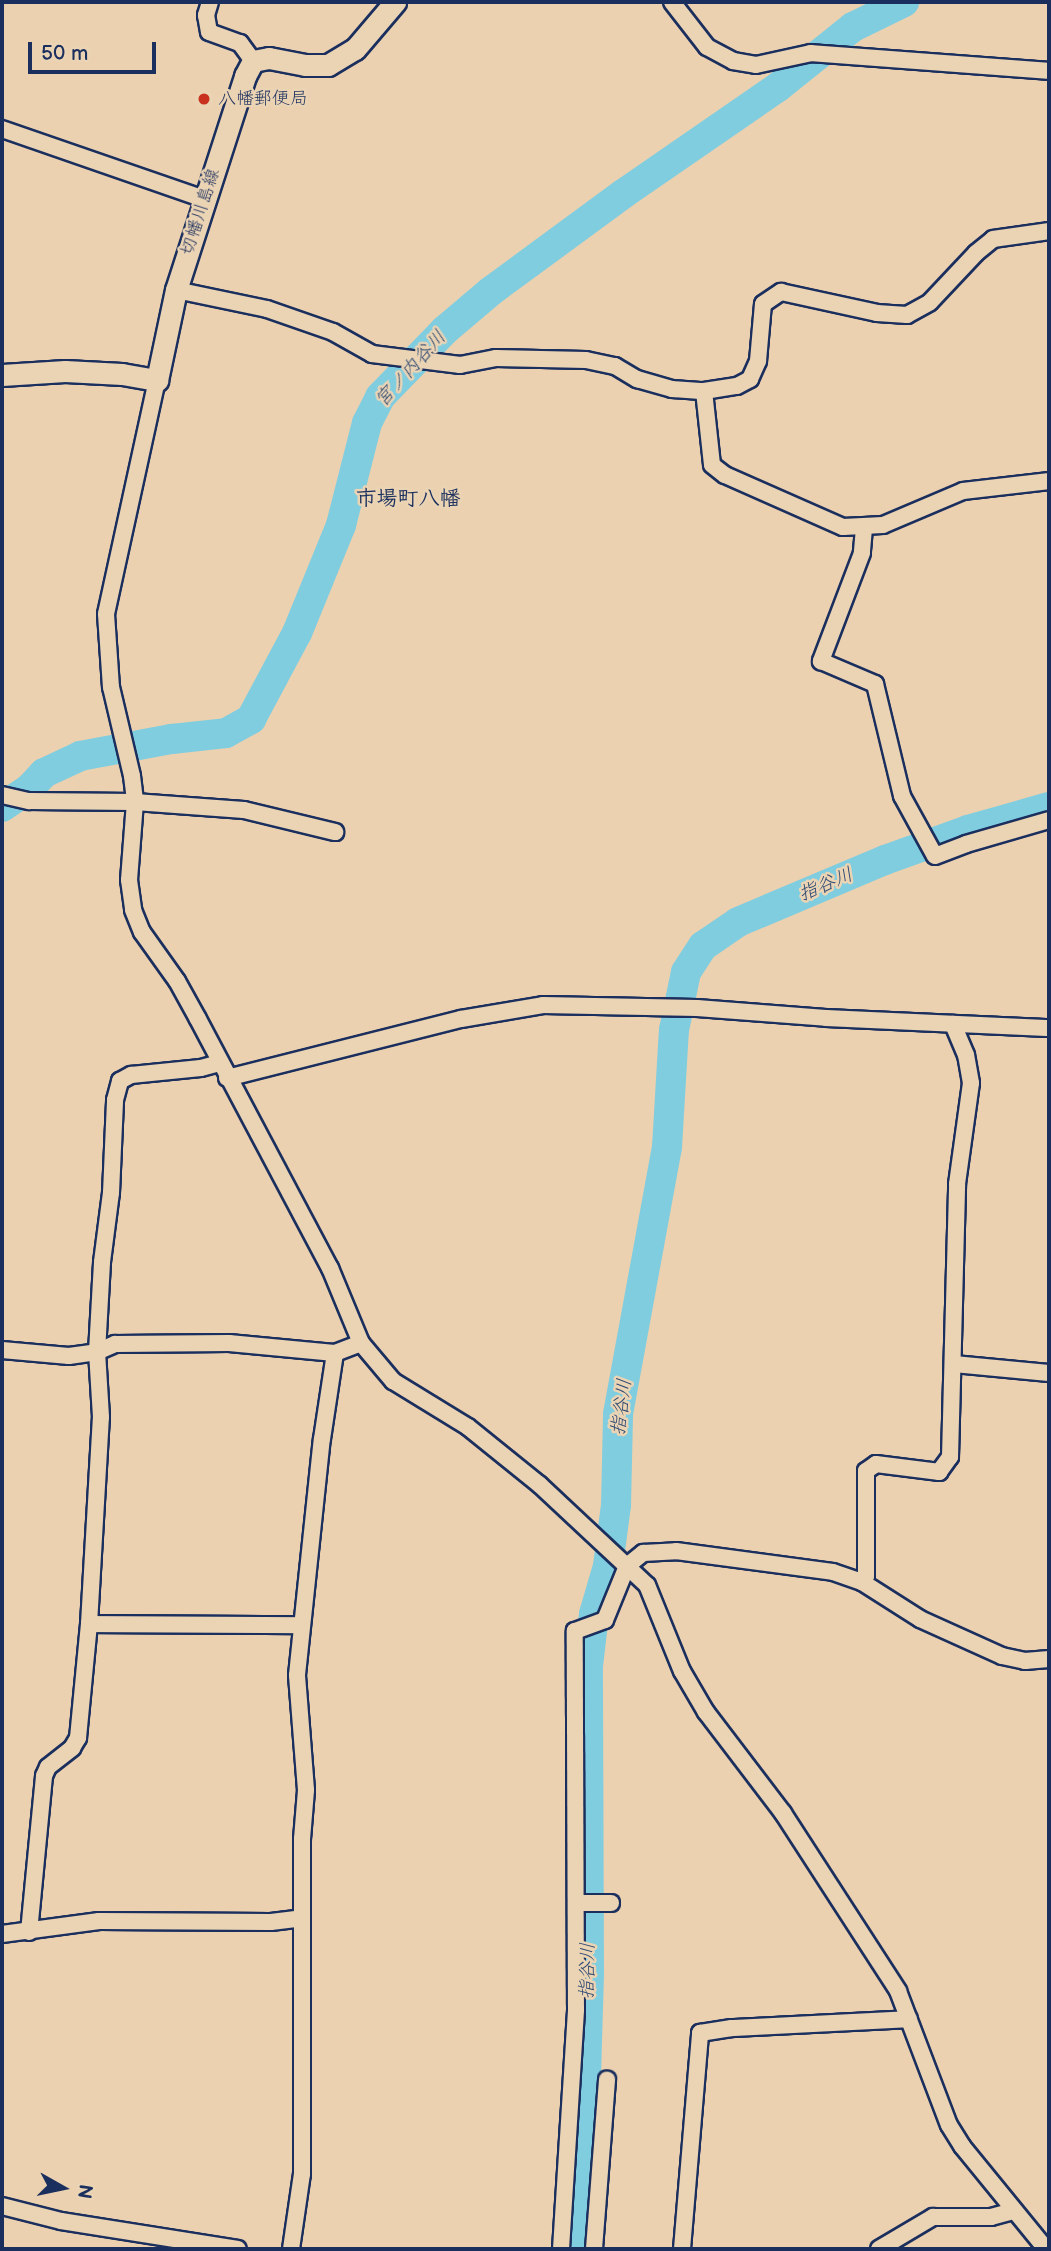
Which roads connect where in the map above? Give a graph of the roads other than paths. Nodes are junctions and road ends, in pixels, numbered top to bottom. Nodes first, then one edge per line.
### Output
1 (210, 2) edge
2 (395, 2) edge
3 (672, 2) edge
4 (253, 61) junction
5 (1049, 71) edge
6 (2, 129) edge
7 (204, 199) junction
8 (1049, 231) edge
9 (176, 290) junction
10 (2, 375) edge
11 (157, 380) junction
12 (704, 391) junction
13 (1049, 481) edge
14 (864, 528) junction
15 (3, 795) edge
16 (135, 802) junction
17 (1049, 820) edge
18 (335, 832) dead end
19 (953, 1024) junction
20 (1049, 1028) edge
21 (223, 1070) junction
22 (360, 1343) junction
23 (2, 1350) edge
24 (97, 1352) junction
25 (335, 1353) junction
26 (954, 1364) junction
27 (1049, 1373) edge
28 (623, 1561) junction
29 (862, 1582) junction
30 (89, 1624) junction
31 (301, 1625) junction
32 (1049, 1659) edge
33 (578, 1903) junction
34 (608, 1903) dead end
35 (302, 1918) junction
36 (29, 1932) junction
37 (2, 1934) edge
38 (909, 2019) junction
39 (607, 2080) dead end
40 (2, 2206) edge
41 (1013, 2211) junction
42 (238, 2249) edge
43 (291, 2249) edge
44 (561, 2249) edge
45 (594, 2249) edge
46 (682, 2249) edge
47 (878, 2249) edge
48 (1046, 2249) edge

1 - 4 street
2 - 4 main road
3 - 5 street
4 - 7 main road, 切幡川島線
6 - 7 street
7 - 9 main road, 切幡川島線
8 - 12 street
9 - 11 main road, 切幡川島線
9 - 12 street
10 - 11 main road
11 - 16 street
12 - 14 street
13 - 14 street
14 - 17 street
15 - 16 street
16 - 18 street
16 - 21 street
19 - 20 street
19 - 21 street
19 - 26 street
21 - 22 street
21 - 24 street
22 - 25 street
22 - 28 street
23 - 24 street
24 - 25 street
24 - 30 street
25 - 31 street
26 - 27 street
26 - 29 street
28 - 29 street
28 - 33 street
28 - 38 street
29 - 32 street
30 - 31 street
30 - 36 street
31 - 35 street
33 - 34 street
33 - 44 street
35 - 36 street
35 - 43 street
36 - 37 street
38 - 41 street
38 - 46 street
39 - 45 street
40 - 42 street
41 - 47 street
41 - 48 street

